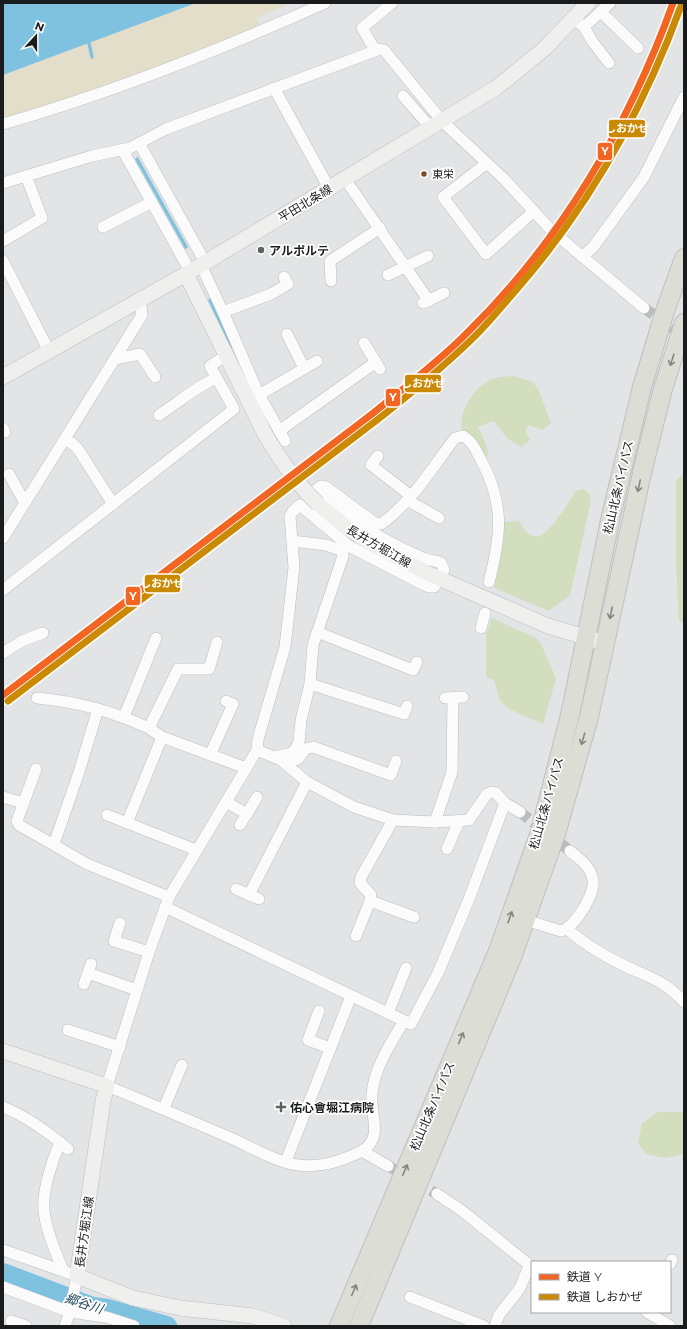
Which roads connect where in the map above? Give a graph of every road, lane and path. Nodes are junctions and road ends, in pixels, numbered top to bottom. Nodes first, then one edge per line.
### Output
1 (325, 3) edge
2 (392, 3) edge
3 (610, 3) edge
4 (600, 12) junction
5 (579, 13) edge
6 (638, 48) dead end
7 (375, 50) junction
8 (609, 63) dead end
9 (274, 88) junction
10 (403, 96) dead end
11 (684, 97) edge
12 (3, 124) edge
13 (436, 124) junction
14 (139, 143) junction
15 (122, 149) junction
16 (487, 163) junction
17 (26, 176) junction
18 (345, 178) junction
19 (3, 183) edge
20 (329, 188) junction
21 (152, 202) junction
22 (534, 211) junction
23 (103, 227) dead end
24 (380, 228) junction
25 (3, 241) edge
26 (428, 256) dead end
27 (582, 257) junction
28 (684, 258) edge
29 (3, 261) edge
30 (406, 266) junction
31 (195, 268) junction
32 (5, 274) edge
33 (388, 275) dead end
34 (284, 277) dead end
35 (332, 281) dead end
36 (444, 293) dead end
37 (140, 299) junction
38 (644, 308) tunnel mouth
39 (223, 312) junction
40 (684, 323) edge
41 (287, 334) dead end
42 (364, 343) dead end
43 (49, 351) junction
44 (225, 356) junction
45 (115, 359) junction
46 (317, 361) dead end
47 (304, 368) junction
48 (3, 377) edge
49 (155, 377) dead end
50 (217, 378) junction
51 (259, 395) junction
52 (159, 415) dead end
53 (279, 431) junction
54 (64, 440) junction
55 (285, 441) dead end
56 (378, 456) dead end
57 (9, 474) dead end
58 (317, 497) junction
59 (409, 498) junction
60 (24, 503) junction
61 (113, 504) junction
62 (300, 505) junction
63 (439, 518) dead end
64 (3, 538) edge
65 (292, 542) junction
66 (440, 579) junction
67 (489, 582) dead end
68 (3, 590) edge
69 (485, 613) dead end
70 (481, 628) dead end
71 (317, 632) junction
72 (43, 633) dead end
73 (156, 638) dead end
74 (586, 638) junction
75 (217, 642) dead end
76 (605, 643) junction
77 (3, 653) edge
78 (417, 662) dead end
79 (310, 684) junction
80 (38, 698) dead end
81 (454, 698) dead end
82 (226, 701) dead end
83 (407, 706) dead end
84 (98, 709) junction
85 (124, 717) junction
86 (149, 728) junction
87 (162, 737) junction
88 (257, 750) junction
89 (210, 755) junction
90 (275, 757) junction
91 (396, 760) dead end
92 (286, 763) junction
93 (246, 768) junction
94 (36, 769) dead end
95 (307, 782) junction
96 (3, 797) edge
97 (257, 797) dead end
98 (226, 802) junction
99 (23, 803) junction
100 (505, 803) junction
101 (520, 812) tunnel mouth
102 (247, 814) junction
103 (107, 815) dead end
104 (393, 820) junction
105 (459, 821) junction
106 (435, 822) junction
107 (127, 823) junction
108 (240, 825) dead end
109 (54, 844) junction
110 (447, 849) dead end
111 (196, 850) junction
112 (570, 851) tunnel mouth
113 (236, 889) dead end
114 (370, 901) junction
115 (167, 902) junction
116 (414, 917) dead end
117 (525, 920) junction
118 (120, 923) dead end
119 (567, 929) junction
120 (356, 936) dead end
121 (149, 952) junction
122 (406, 968) dead end
123 (88, 973) dead end
124 (137, 990) junction
125 (351, 996) junction
126 (684, 1002) edge
127 (320, 1011) dead end
128 (388, 1013) junction
129 (404, 1021) junction
130 (68, 1030) dead end
131 (120, 1046) junction
132 (330, 1048) junction
133 (3, 1050) edge
134 (182, 1065) dead end
135 (107, 1086) junction
136 (3, 1107) edge
137 (164, 1108) junction
138 (362, 1151) junction
139 (286, 1161) junction
140 (388, 1166) tunnel mouth
141 (437, 1194) tunnel mouth
142 (3, 1250) edge
143 (530, 1266) edge
144 (63, 1271) junction
145 (77, 1276) junction
146 (3, 1287) edge
147 (410, 1297) dead end
148 (70, 1312) junction
149 (649, 1313) edge
150 (11, 1321) dead end
151 (26, 1326) edge
152 (65, 1326) edge
153 (134, 1326) edge
154 (284, 1326) edge
155 (339, 1326) edge
156 (360, 1326) edge
157 (484, 1326) edge
158 (495, 1326) edge
159 (670, 1326) edge

1 - 12 street
2 - 7 street
3 - 4 street
4 - 5 street
4 - 6 street
5 - 8 street
5 - 13 main road, 平田北条線
7 - 9 street
7 - 13 street
9 - 14 street
9 - 20 street
10 - 13 street
11 - 27 street
13 - 16 street
13 - 18 main road, 平田北条線
14 - 15 street
14 - 31 street
15 - 17 street
15 - 21 street
16 - 22 street
16 - 22 street
17 - 19 street
17 - 25 street
18 - 20 main road, 平田北条線
18 - 24 street
20 - 31 main road, 平田北条線
21 - 23 street
21 - 31 street
22 - 27 street
24 - 30 street
24 - 35 street
26 - 30 street
27 - 38 street
28 - 74 highway, 松山北条バイパス
29 - 32 street
30 - 33 street
30 - 36 street
31 - 37 main road, 平田北条線
31 - 39 street
31 - 44 main road, 長井方堀江線
32 - 43 street
34 - 39 street
37 - 43 main road, 平田北条線
37 - 45 street
39 - 51 street
40 -> 76 highway, 松山北条バイパス
41 - 47 street
42 - 53 street
43 - 48 main road, 平田北条線
44 - 50 street
44 - 58 main road, 長井方堀江線, bridge
45 - 49 street
45 - 54 street
46 - 47 street
47 - 51 street
50 - 52 street
50 - 61 street
51 - 53 street
53 - 55 street
54 - 60 street
54 - 61 street
56 - 59 street
57 - 60 street
58 - 59 street
58 - 62 street
58 - 66 main road, 長井方堀江線
59 - 63 street
59 - 67 street
60 - 64 street
61 - 68 street
62 - 65 street
62 - 66 street
65 - 71 street
65 - 88 street
66 - 74 main road, 長井方堀江線
69 - 70 street
71 - 78 street
71 - 79 street
72 - 77 street
73 - 85 street
74 - 76 main road, 長井方堀江線
155 -> 74 highway, 松山北条バイパス
75 - 86 street
76 -> 117 highway, 松山北条バイパス
79 - 83 street
79 - 90 street
80 - 84 street
81 - 106 street
82 - 89 street
84 - 85 street
84 - 109 street
85 - 86 street
86 - 87 street
87 - 89 street
87 - 107 street
88 - 90 street
88 - 93 street
89 - 93 street
90 - 92 street
91 - 92 street
92 - 95 street
93 - 98 street
94 - 99 street
95 - 104 street
95 - 113 street
96 - 99 street
97 - 102 street
98 - 102 street
98 - 111 street
99 - 109 street
100 - 101 street
100 - 105 street
100 - 129 street
102 - 108 street
103 - 107 street
104 - 106 street
104 - 114 street
105 - 106 street
105 - 110 street
107 - 111 street
109 - 115 street
111 - 115 street
112 - 119 street
114 - 116 street
114 - 120 street
115 - 121 street
115 - 125 street
117 - 119 street
117 - 156 highway, 松山北条バイパス
118 - 121 street
119 - 126 street
121 - 124 street
122 - 128 street
123 - 124 street
124 - 131 street
125 - 128 street
125 - 132 street
127 - 132 street
128 - 129 street
129 - 138 street
130 - 131 street
131 - 135 street
132 - 139 street
133 - 135 main road
134 - 137 street
135 - 137 street
135 - 145 main road, 長井方堀江線
136 - 144 street
137 - 139 street
138 - 139 street
138 - 140 street
141 - 143 street
142 - 144 street
143 - 158 street
144 - 145 street
145 - 148 street
145 - 154 main road, 長井方堀江線
146 - 148 street
147 - 157 street
148 - 152 street
148 - 153 street
149 - 159 street
150 - 151 street

